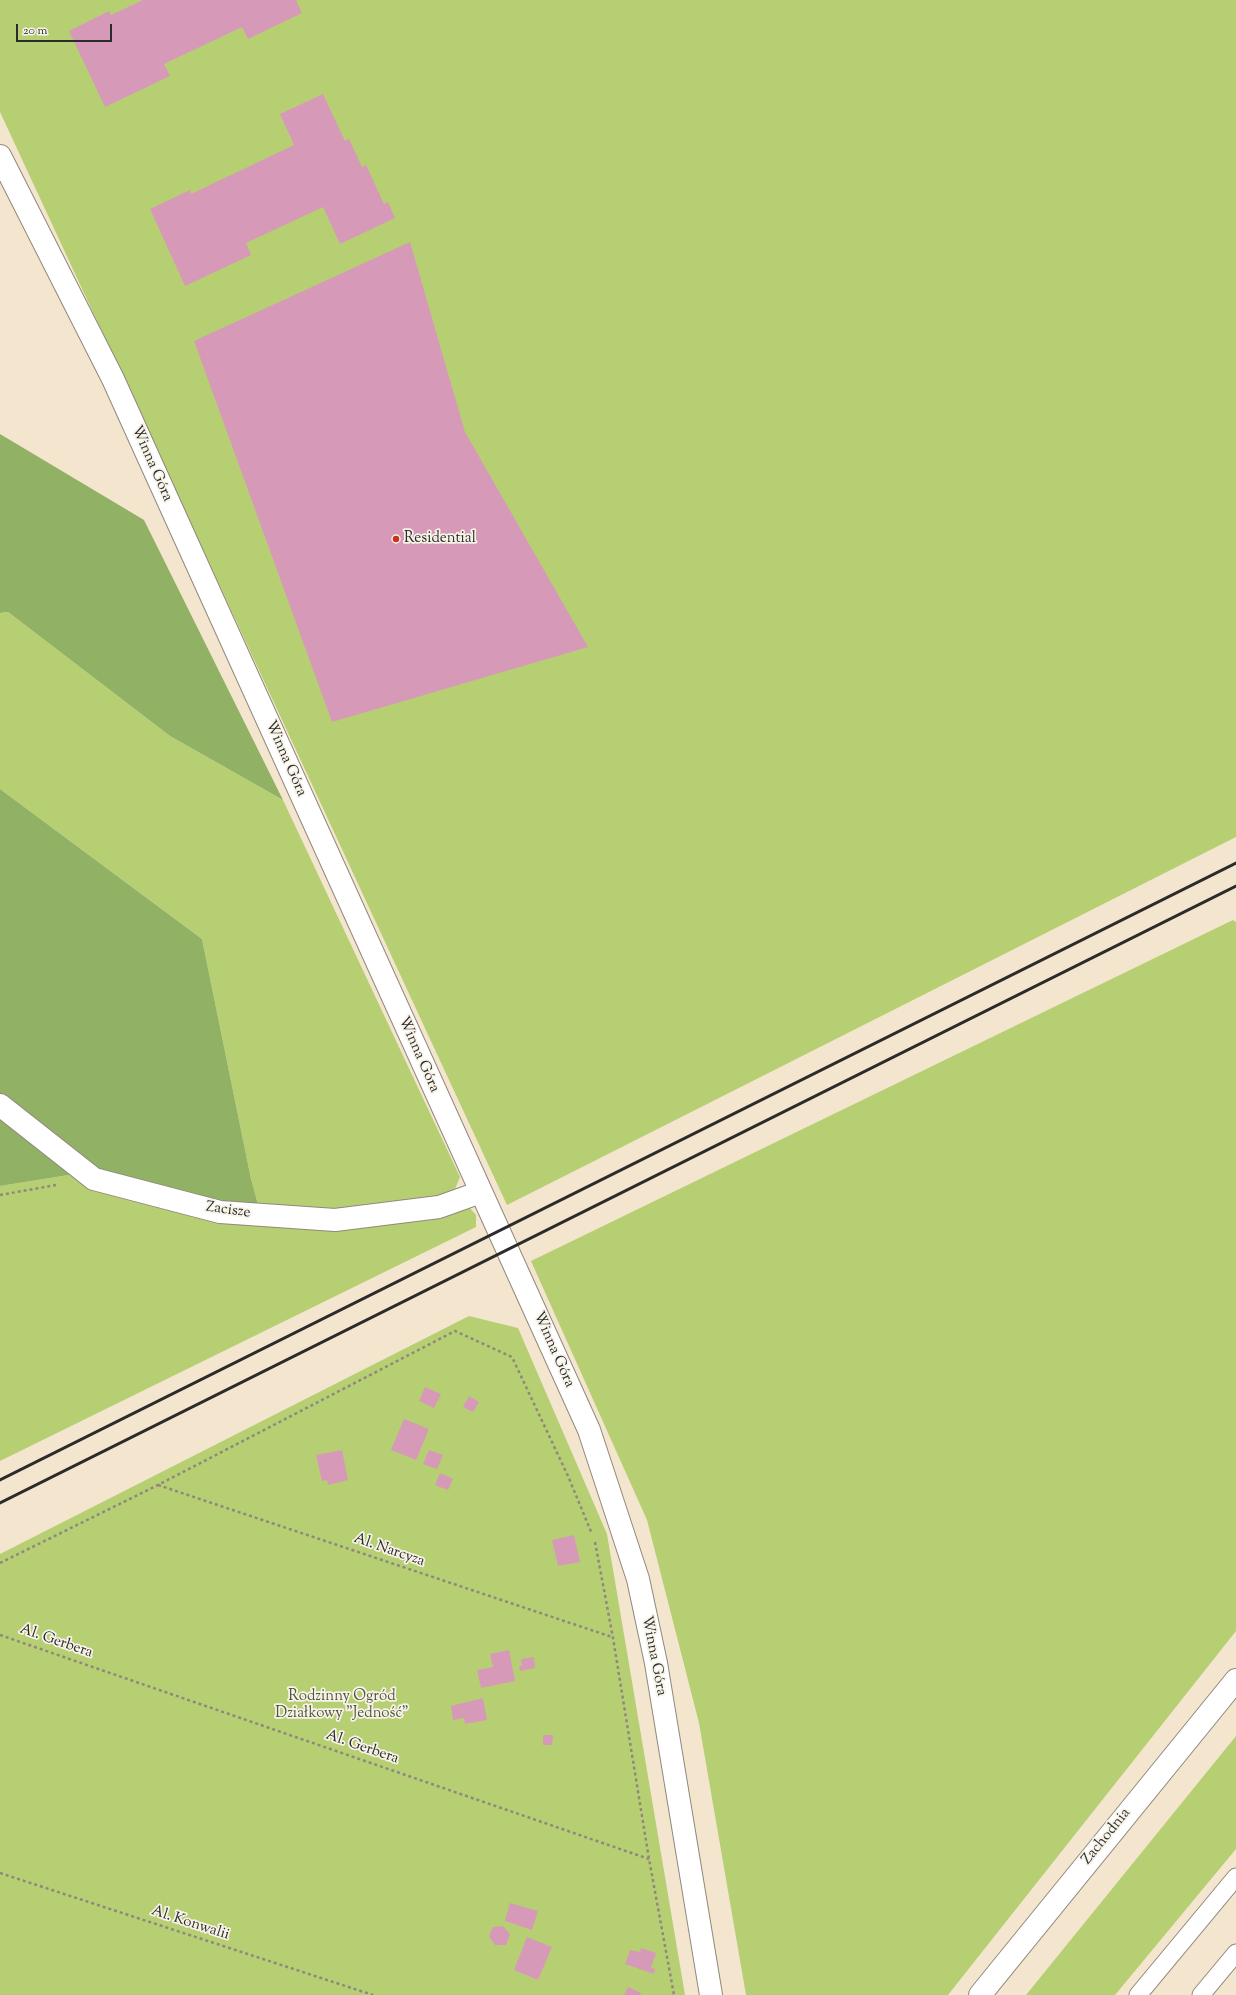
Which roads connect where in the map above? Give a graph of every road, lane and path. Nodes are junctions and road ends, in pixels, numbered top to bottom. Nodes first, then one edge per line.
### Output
1 (0, 156) edge
2 (0, 1105) edge
3 (94, 1179) junction
4 (481, 1192) junction
5 (0, 1195) edge
6 (158, 1485) junction
7 (0, 1563) edge
8 (0, 1634) edge
9 (613, 1638) junction
10 (1236, 1680) edge
11 (648, 1859) junction
12 (0, 1873) edge
13 (1236, 1878) edge
14 (1236, 1954) edge
15 (373, 1995) edge
16 (674, 1995) edge
17 (710, 1995) edge
18 (980, 1995) edge
19 (1138, 1995) edge
20 (1201, 1995) edge

1 - 4 street, Winna Góra
2 - 3 street, Zacisze
3 - 4 street, Zacisze
3 - 5 path
4 - 17 street, Winna Góra
6 - 7 path
6 - 9 path, Al. Narcyza
6 - 9 path
8 - 11 path, Al. Gerbera
9 - 11 path
10 - 18 street, Zachodnia
11 - 16 path
12 - 15 path, Al. Konwalii
13 - 19 lane
14 - 20 lane

